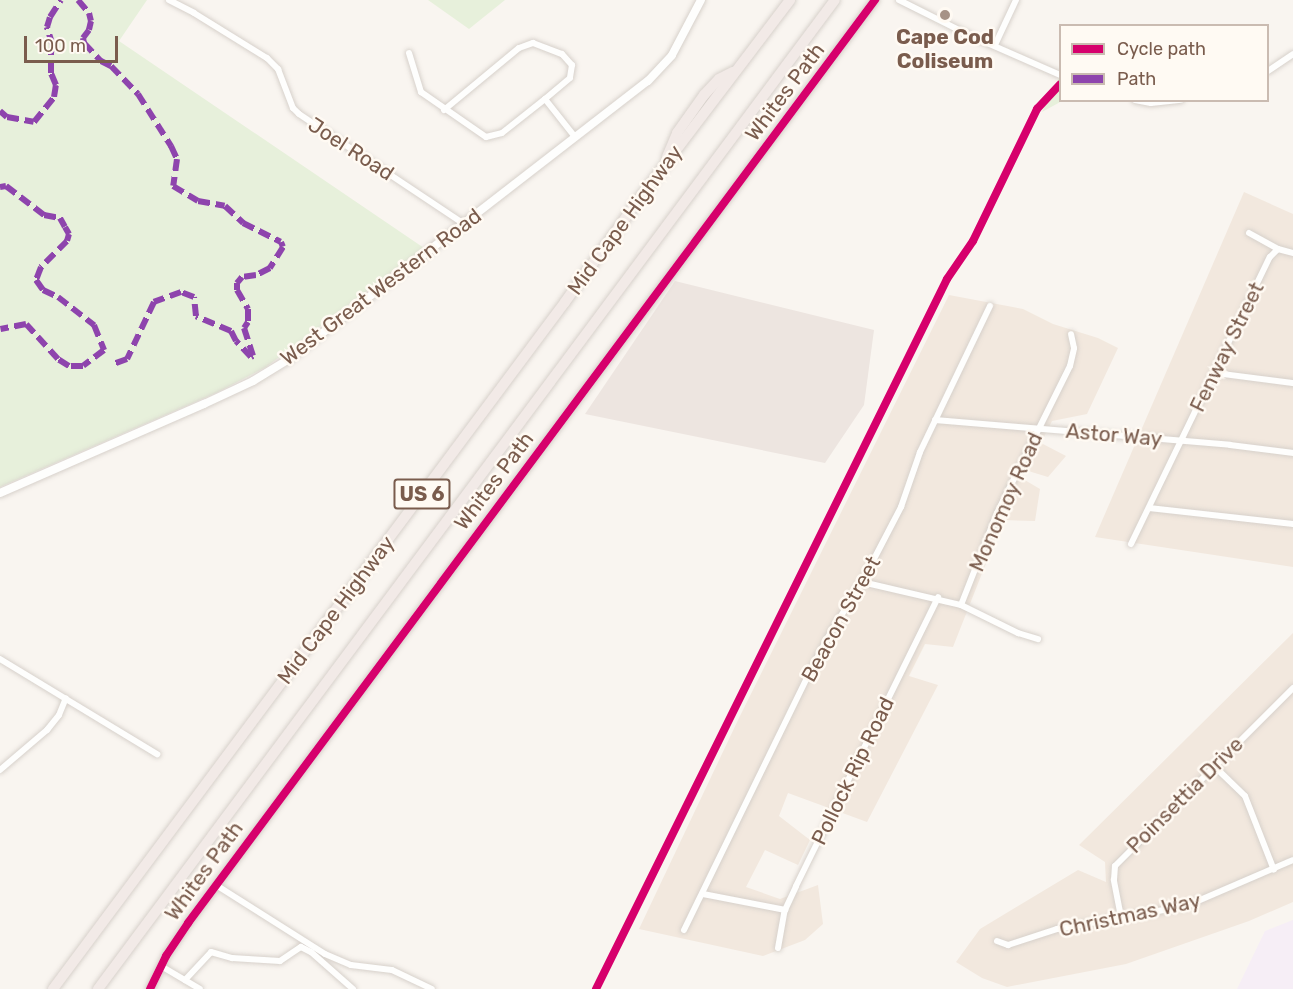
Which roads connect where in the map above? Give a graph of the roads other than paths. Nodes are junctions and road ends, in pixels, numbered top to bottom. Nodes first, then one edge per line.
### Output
1 (169, 0) edge
2 (701, 0) edge
3 (790, 0) edge
4 (835, 0) edge
5 (876, 0) edge
6 (899, 0) edge
7 (1016, 0) edge
8 (995, 45) junction
9 (409, 53) dead end
10 (1293, 54) edge
11 (1269, 70) edge
12 (1059, 75) edge
13 (545, 99) junction
14 (1145, 102) edge
15 (1160, 102) edge
16 (444, 110) junction
17 (575, 137) junction
18 (464, 225) junction
19 (1249, 233) dead end
20 (1278, 249) junction
21 (1293, 253) edge
22 (990, 306) dead end
23 (1071, 334) dead end
24 (1215, 373) junction
25 (1293, 383) edge
26 (935, 420) junction
27 (1038, 428) junction
28 (1181, 441) junction
29 (1293, 453) edge
30 (0, 493) edge
31 (1149, 508) junction
32 (1293, 524) edge
33 (1131, 544) dead end
34 (862, 582) junction
35 (938, 597) junction
36 (961, 604) junction
37 (1038, 639) dead end
38 (0, 659) edge
39 (1293, 688) edge
40 (66, 698) junction
41 (157, 754) dead end
42 (1214, 766) junction
43 (0, 769) edge
44 (1293, 860) edge
45 (1274, 870) junction
46 (216, 885) junction
47 (703, 894) junction
48 (785, 910) junction
49 (1121, 917) junction
50 (684, 930) dead end
51 (997, 941) dead end
52 (777, 948) dead end
53 (161, 966) junction
54 (185, 980) junction
55 (53, 989) edge
56 (98, 989) edge
57 (150, 989) edge
58 (200, 989) edge
59 (353, 989) edge
60 (432, 989) edge

1 - 18 street, Joel Road
2 - 17 street, West Great Western Road
3 - 55 highway, Mid Cape Highway / US 6
4 - 56 highway, Mid Cape Highway / US 6
5 - 46 street, Whites Path
6 - 8 street
7 - 8 street
8 - 12 street
9 - 16 street
10 - 11 street
13 - 16 street
13 - 16 street
13 - 17 street
14 - 15 street
17 - 18 street, West Great Western Road
18 - 30 street, West Great Western Road
19 - 20 street
20 - 21 street
20 - 24 street, Fenway Street
22 - 26 street, Beacon Street
23 - 27 street, Monomoy Road
24 - 25 street
24 - 28 street, Fenway Street
26 - 27 street, Astor Way
26 - 34 street, Beacon Street
27 - 28 street, Astor Way
27 - 36 street, Monomoy Road
28 - 29 street, Astor Way
28 - 31 street, Fenway Street
31 - 32 street
31 - 33 street, Fenway Street
34 - 35 street
34 - 47 street, Beacon Street
35 - 36 street
35 - 48 street, Pollock Rip Road
36 - 37 street
38 - 40 street
39 - 42 street, Poinsettia Drive
40 - 41 street
40 - 43 street
42 - 45 street
42 - 49 street, Poinsettia Drive
44 - 45 street, Christmas Way
45 - 49 street, Christmas Way
46 - 53 street, Whites Path
46 - 60 street
47 - 48 street
47 - 50 street, Beacon Street
48 - 52 street, Pollock Rip Road
49 - 51 street, Christmas Way
53 - 54 street
53 - 57 street, Whites Path
54 - 58 street
54 - 59 street

